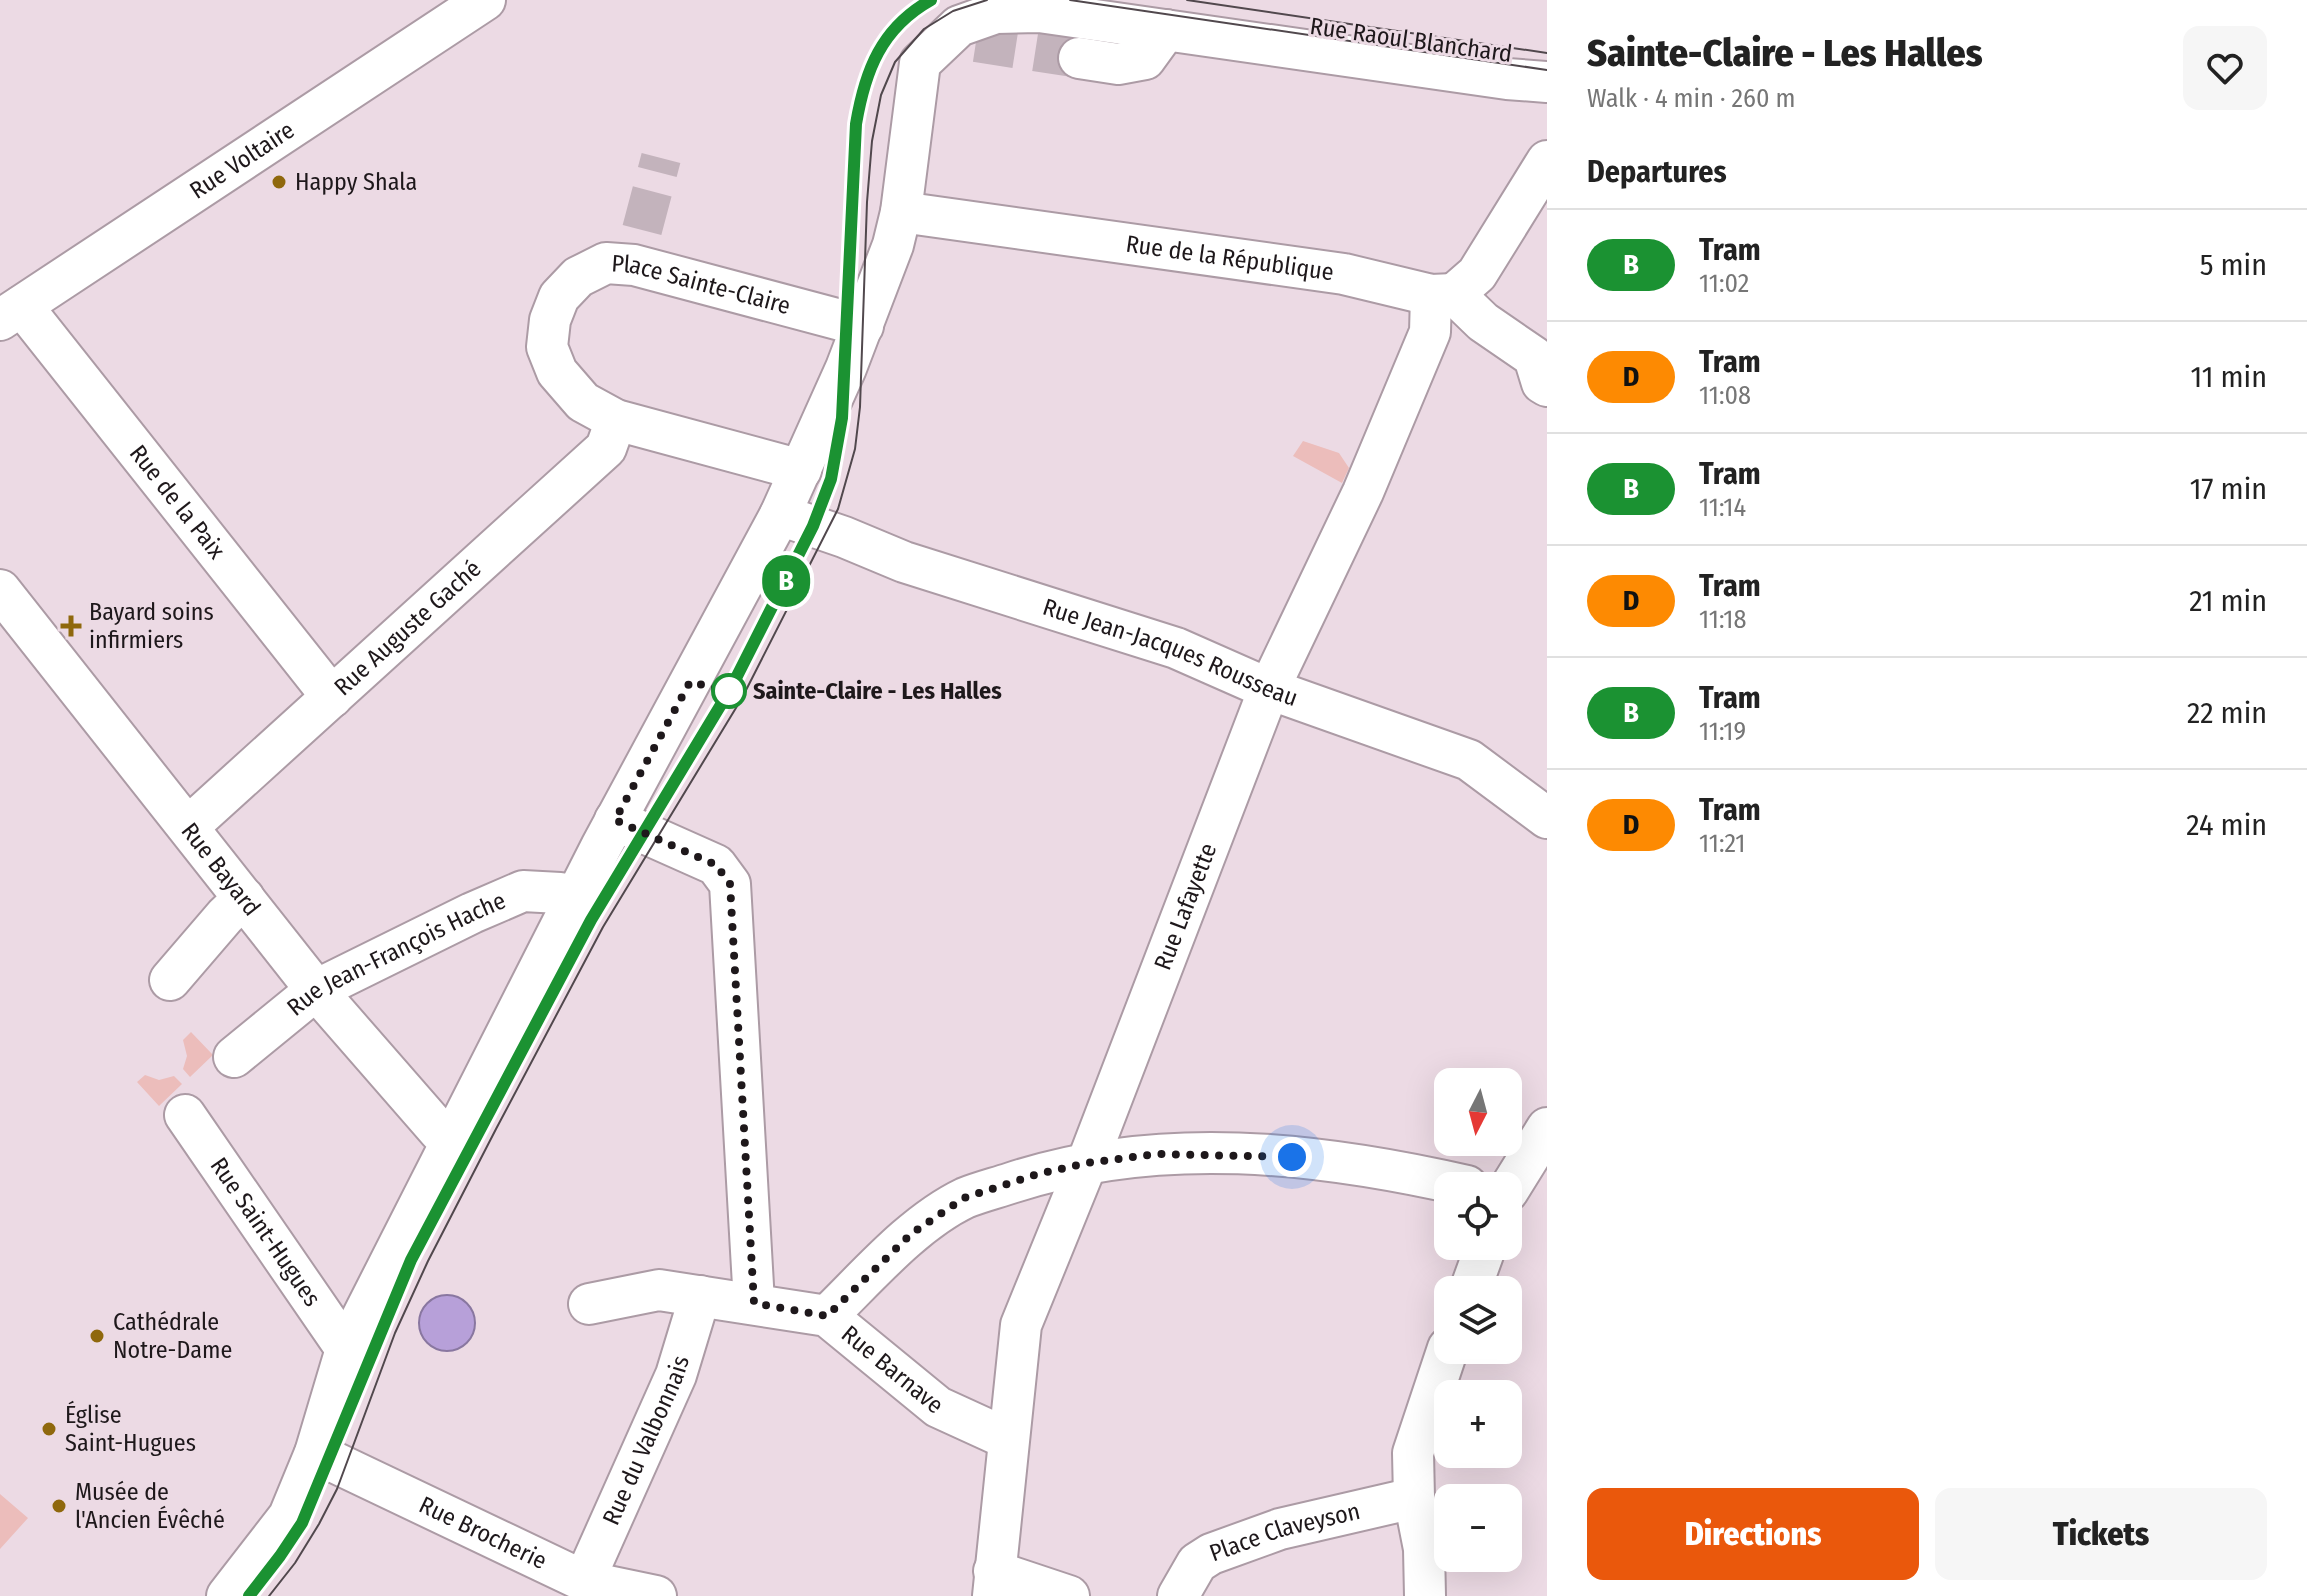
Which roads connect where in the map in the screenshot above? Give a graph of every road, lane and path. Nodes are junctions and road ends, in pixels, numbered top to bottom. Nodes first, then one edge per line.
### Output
1 (485, 0) edge
2 (1133, 0) edge
3 (975, 23) edge
4 (1166, 30) junction
5 (1079, 58) tunnel mouth
6 (1547, 61) edge
7 (1547, 82) edge
8 (1547, 161) edge
9 (901, 212) junction
10 (1443, 294) junction
11 (11, 313) edge
12 (863, 326) junction
13 (1543, 366) edge
14 (616, 420) junction
15 (801, 470) junction
16 (780, 515) junction
17 (0, 590) edge
18 (1269, 689) junction
19 (332, 697) junction
20 (1547, 818) edge
21 (187, 825) junction
22 (608, 834) junction
23 (244, 898) junction
24 (574, 899) junction
25 (170, 980) dead end
26 (316, 990) junction
27 (234, 1057) dead end
28 (185, 1115) dead end
29 (1545, 1135) edge
30 (445, 1151) junction
31 (1087, 1163) junction
32 (1521, 1172) edge
33 (1434, 1179) edge
34 (700, 1296) junction
35 (754, 1303) junction
36 (589, 1304) dead end
37 (827, 1316) junction
38 (346, 1349) junction
39 (1443, 1364) edge
40 (1008, 1439) junction
41 (315, 1453) junction
42 (1414, 1498) junction
43 (995, 1568) edge
44 (575, 1585) edge
45 (227, 1596) edge
46 (656, 1596) edge
47 (1069, 1596) edge
48 (1178, 1596) edge
49 (1425, 1596) edge

1 - 11 street, Rue Voltaire
2 - 6 street, Rue Raoul Blanchard
3 - 4 street, Rue Raoul Blanchard
3 - 9 street
4 - 5 street
4 - 7 street, Rue Raoul Blanchard
8 - 10 street
9 - 10 street, Rue de la République
9 - 12 street
10 - 13 street
10 - 18 street, Rue Lafayette
11 - 19 street, Rue de la Paix
12 - 14 street, Place Sainte-Claire
12 - 15 street
14 - 15 street, Place Sainte-Claire
14 - 19 street, Rue Auguste Gaché
15 - 16 street
16 - 18 street, Rue Jean-Jacques Rousseau
16 - 22 street
17 - 21 street, Rue Bayard
18 - 20 street, Rue Jean-Jacques Rousseau
18 - 31 street, Rue Lafayette
19 - 21 street, Rue Auguste Gaché
21 - 23 street, Rue Bayard
22 - 24 street
22 - 35 street
23 - 25 street
23 - 26 street, Rue Bayard
24 - 26 street, Rue Jean-François Hache
24 - 30 street
26 - 27 street, Rue Jean-François Hache
26 - 30 street, Rue Bayard
28 - 38 street, Rue Saint-Hugues
29 - 32 street
30 - 38 street
31 - 33 street
31 - 37 street
31 - 40 street, Rue Lafayette
34 - 35 street, Rue Barnave
34 - 36 street, Rue Barnave
34 - 44 street, Rue du Valbonnais
35 - 37 street, Rue Barnave
37 - 40 street, Rue Barnave
38 - 41 street
39 - 42 street
40 - 43 street, Rue Lafayette
41 - 44 street, Rue Brocherie
41 - 45 street
42 - 48 street, Place Claveyson
42 - 49 street
43 - 47 street
44 - 46 street, Rue Brocherie

